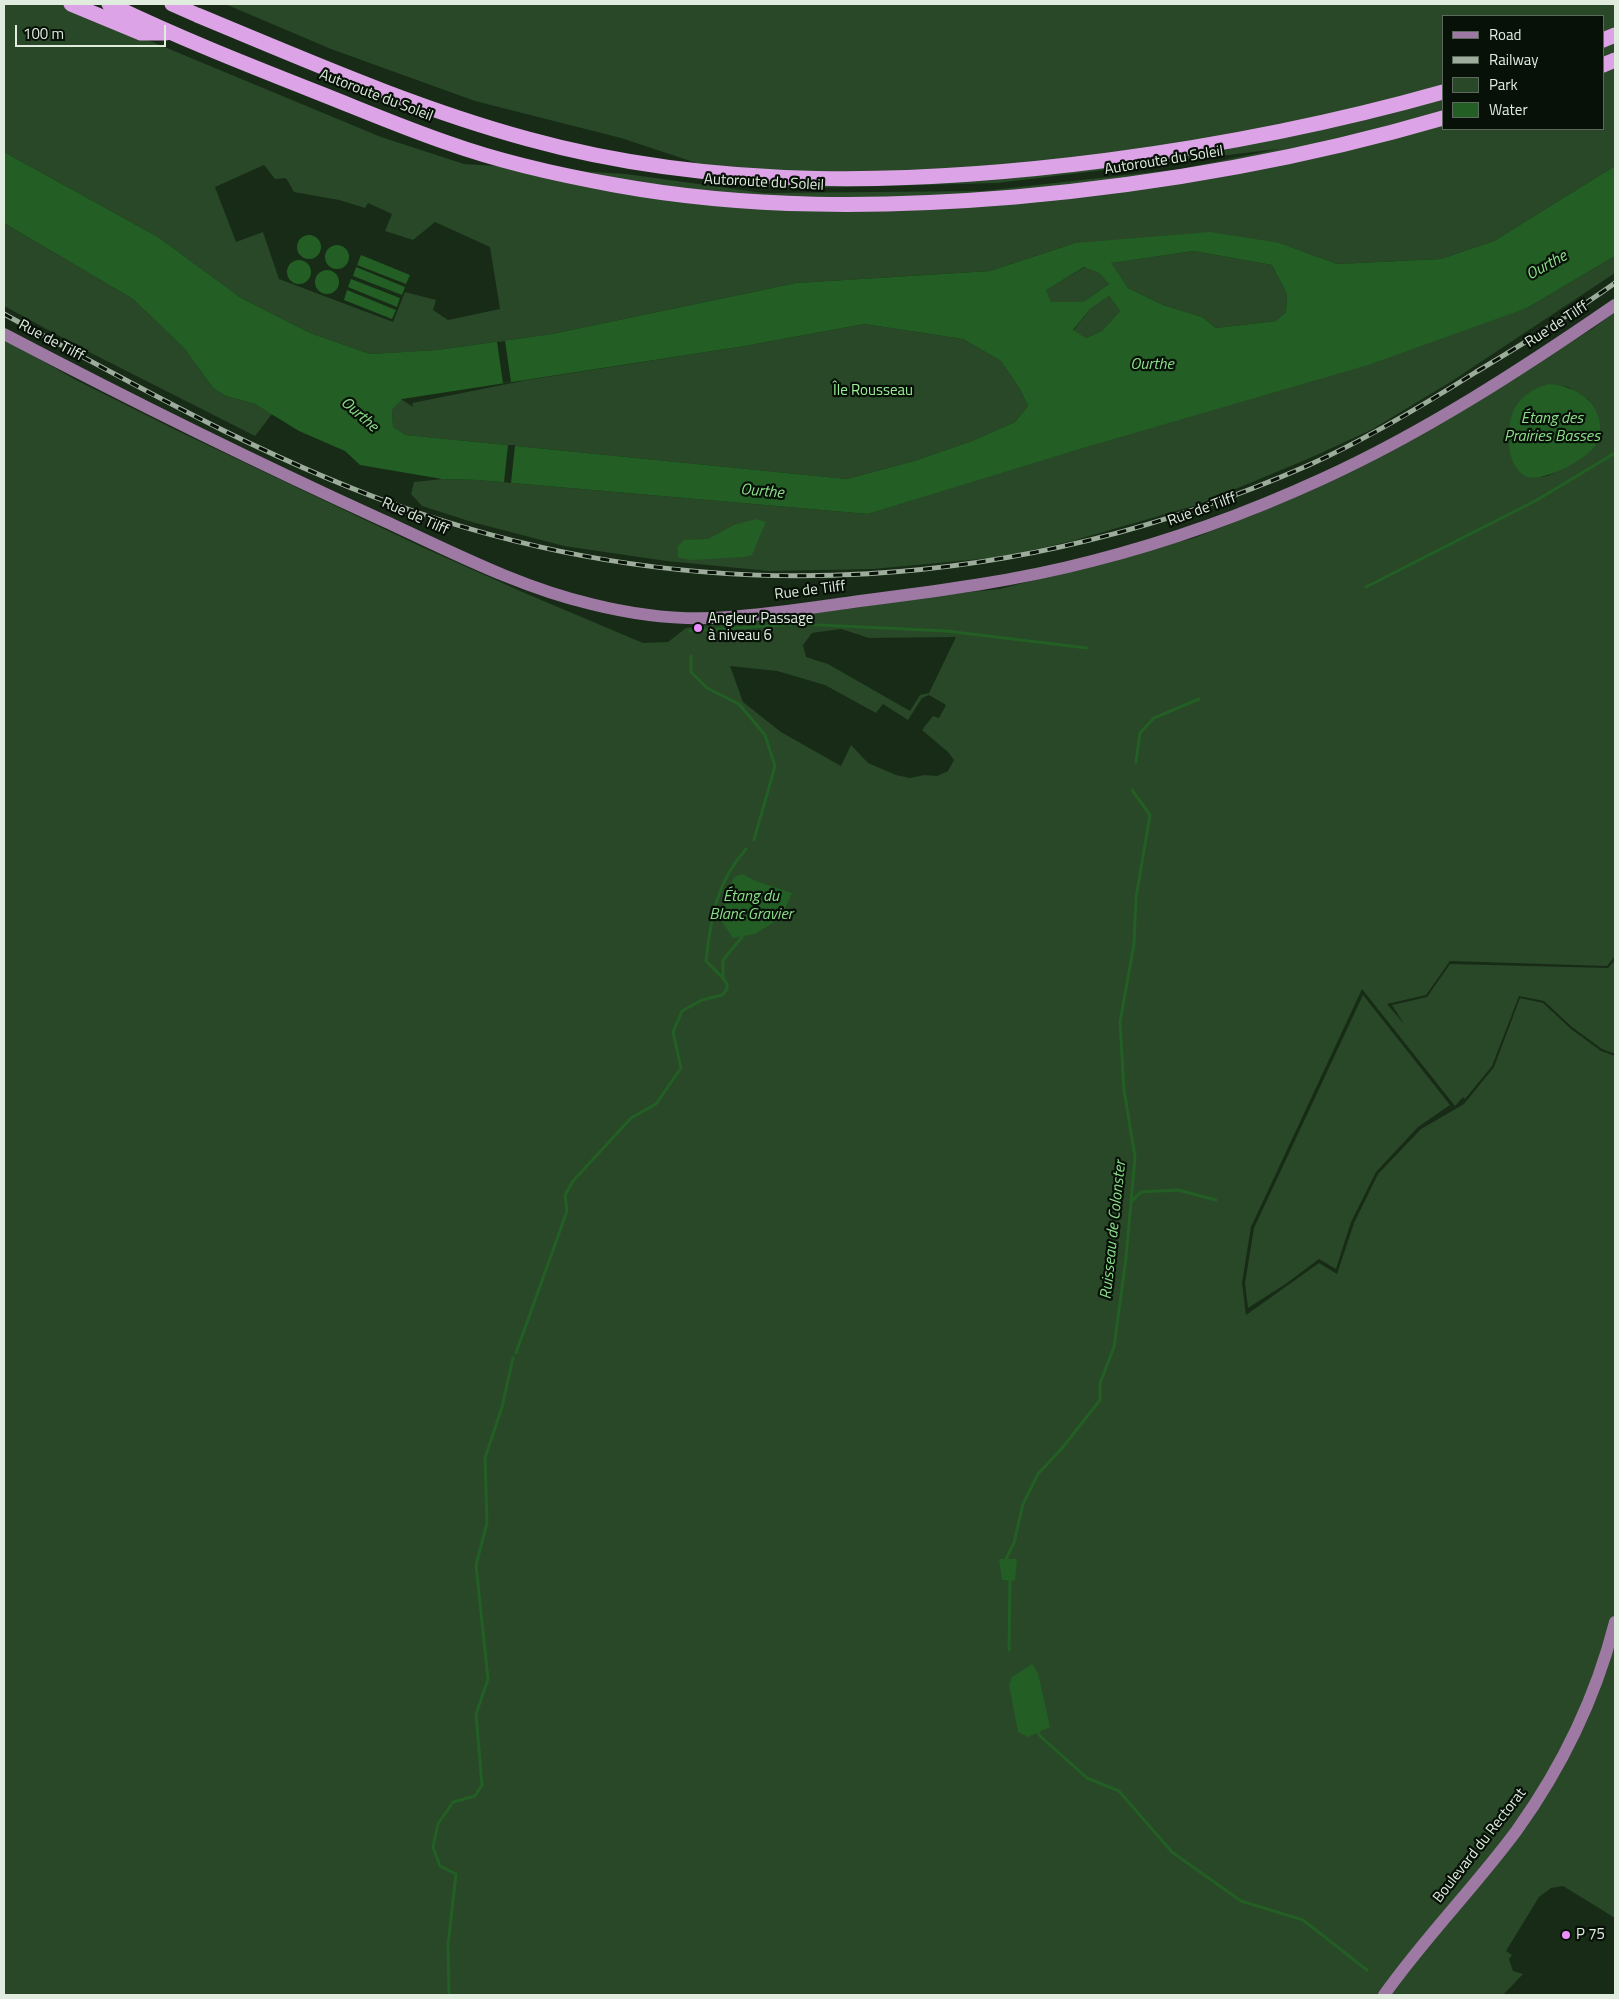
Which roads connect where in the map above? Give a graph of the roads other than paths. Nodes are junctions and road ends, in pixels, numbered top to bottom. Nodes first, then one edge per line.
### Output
1 (71, 4) edge
2 (109, 4) edge
3 (172, 4) edge
4 (170, 33) junction
5 (1442, 92) edge
6 (1442, 118) edge
7 (1615, 305) edge
8 (4, 334) edge
9 (1615, 1622) edge
10 (1384, 1995) edge

1 - 4 highway
2 - 4 highway, Autoroute du Soleil
3 - 5 highway, Autoroute du Soleil
4 - 6 highway, Autoroute du Soleil
7 - 8 main road, Rue de Tilff
9 - 10 main road, Boulevard du Rectorat

